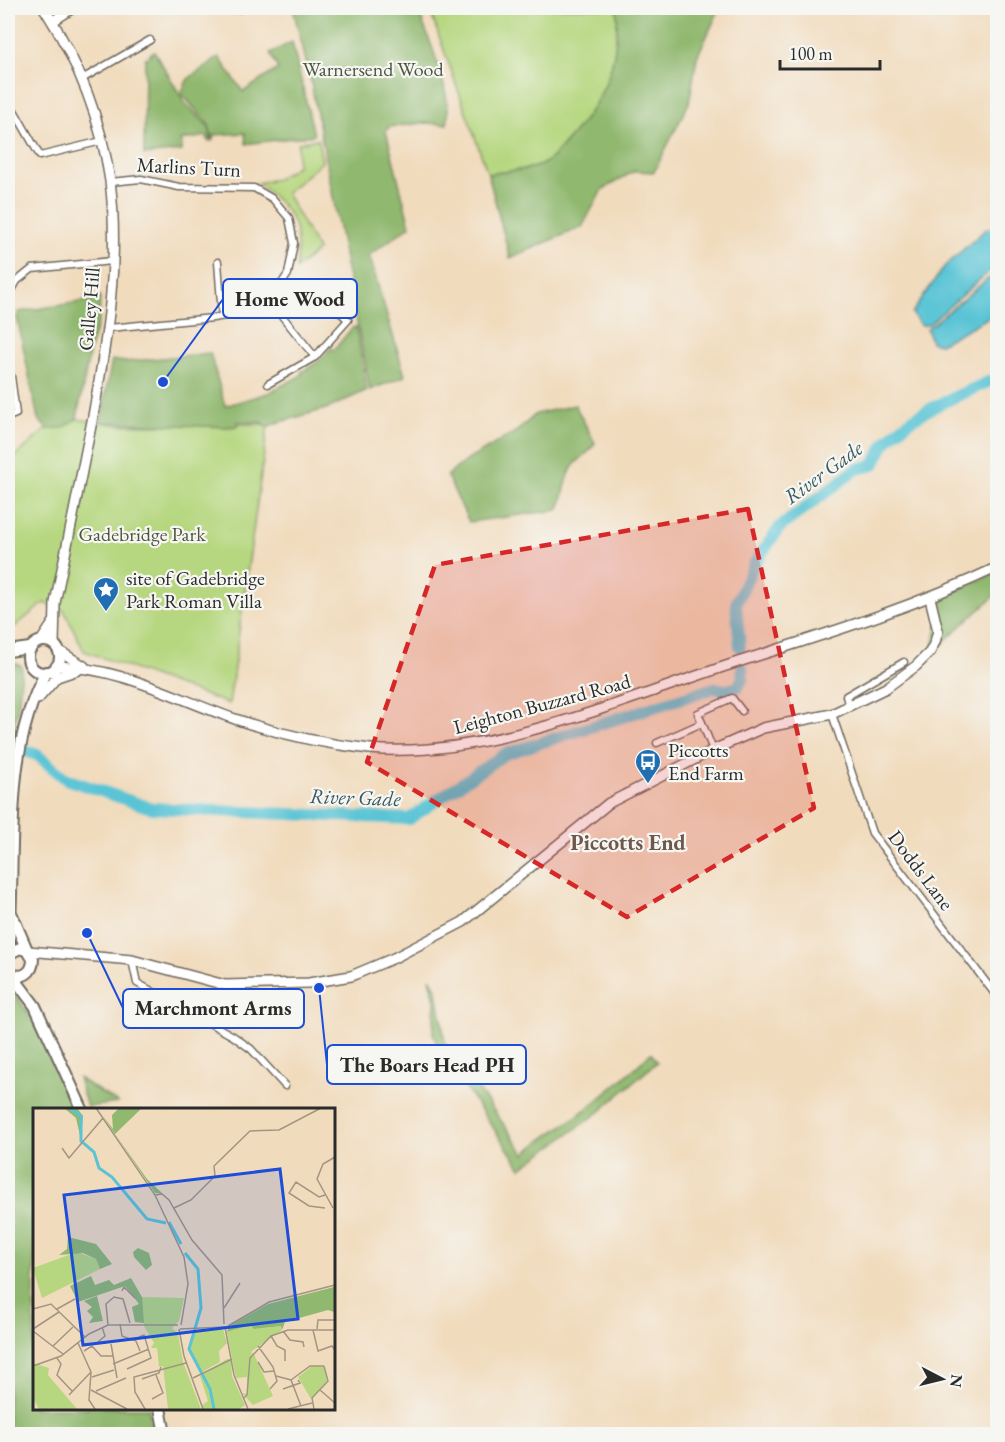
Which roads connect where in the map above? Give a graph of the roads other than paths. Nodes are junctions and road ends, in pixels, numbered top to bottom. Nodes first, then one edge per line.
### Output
1 (44, 8) edge
2 (73, 8) edge
3 (52, 21) junction
4 (150, 40) dead end
5 (82, 79) junction
6 (11, 105) dead end
7 (102, 141) junction
8 (110, 182) junction
9 (111, 261) junction
10 (218, 262) dead end
11 (8, 297) edge
12 (328, 300) dead end
13 (270, 301) junction
14 (222, 316) junction
15 (109, 327) junction
16 (315, 357) junction
17 (11, 376) dead end
18 (268, 384) dead end
19 (8, 417) edge
20 (998, 567) edge
21 (930, 598) junction
22 (53, 622) junction
23 (41, 641) junction
24 (30, 648) junction
25 (56, 648) junction
26 (8, 651) edge
27 (904, 662) dead end
28 (30, 664) junction
29 (56, 666) junction
30 (86, 667) junction
31 (46, 672) junction
32 (33, 697) junction
33 (849, 707) junction
34 (742, 711) dead end
35 (28, 713) junction
36 (832, 714) junction
37 (702, 723) junction
38 (657, 743) dead end
39 (713, 750) junction
40 (11, 912) junction
41 (27, 950) junction
42 (53, 953) junction
43 (8, 954) edge
44 (132, 960) junction
45 (31, 970) junction
46 (9, 972) edge
47 (998, 998) edge
48 (35, 1006) junction
49 (285, 1086) dead end
50 (82, 1108) edge
51 (160, 1409) edge
52 (165, 1434) edge

1 - 3 street, Galley Hill
2 - 3 street
3 - 5 street, Galley Hill
4 - 5 street
5 - 7 street, Galley Hill
6 - 7 street
7 - 8 street, Galley Hill
8 - 9 street, Galley Hill
8 - 13 street, Marlins Turn
9 - 11 street
9 - 15 street, Galley Hill
10 - 14 street
12 - 16 street
13 - 14 street
13 - 16 street
14 - 15 street
15 - 22 street, Galley Hill
16 - 18 street
17 - 19 street
20 - 21 street, Leighton Buzzard Road
21 - 30 street, Leighton Buzzard Road
21 - 33 street
22 - 23 street, Galley Hill
22 - 25 street, Galley Hill
23 - 24 main road
23 - 25 main road
24 - 26 main road
24 - 28 main road
25 - 29 main road
25 - 30 street, Leighton Buzzard Road
26 - 28 main road
27 - 33 street
28 - 31 main road
28 - 32 main road
29 - 30 street, Leighton Buzzard Road
29 - 31 main road
30 - 35 street
31 - 32 main road
32 - 35 main road
33 - 36 street
34 - 37 street
35 - 40 main road
36 - 39 street
36 - 47 street, Dodds Lane
37 - 38 street
37 - 39 street
39 - 44 street
40 - 41 main road
40 - 43 main road
41 - 42 street
41 - 43 main road
41 - 45 main road
42 - 44 street
42 - 45 street
44 - 49 street
45 - 46 main road
45 - 48 main road
46 - 48 main road
48 - 50 main road
51 - 52 main road

